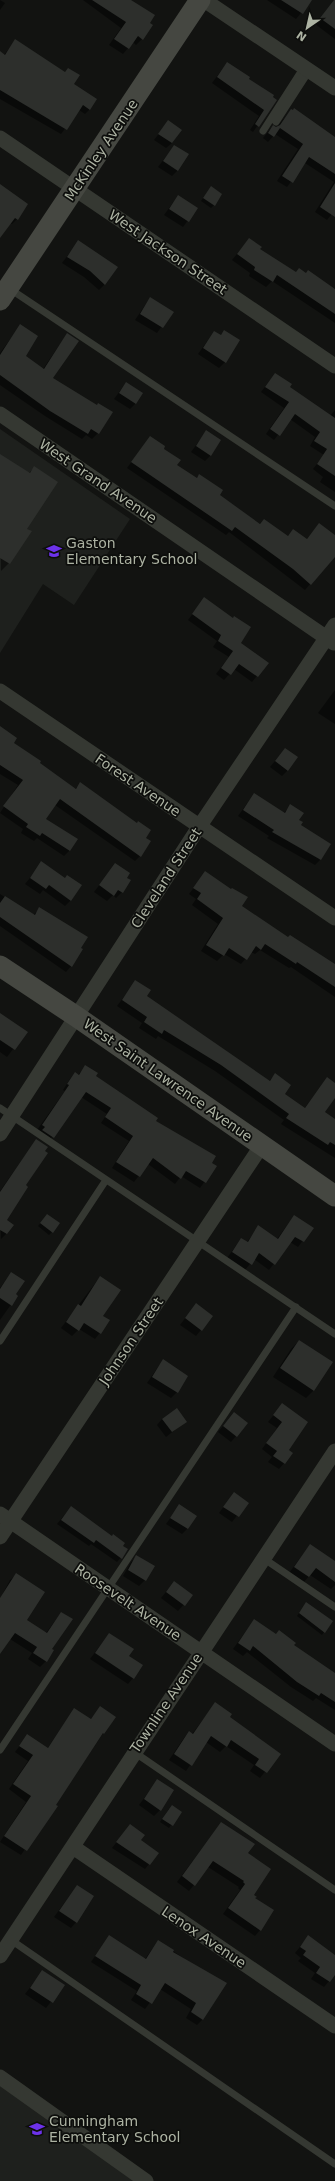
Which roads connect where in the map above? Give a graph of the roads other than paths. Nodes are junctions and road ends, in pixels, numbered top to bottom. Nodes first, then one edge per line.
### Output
1 (200, 0) edge
2 (204, 0) edge
3 (307, 69) junction
4 (335, 88) edge
5 (276, 122) dead end
6 (263, 131) dead end
7 (0, 138) edge
8 (75, 189) junction
9 (4, 293) edge
10 (335, 366) edge
11 (0, 414) edge
12 (335, 506) edge
13 (335, 625) edge
14 (331, 640) edge
15 (0, 691) edge
16 (199, 827) junction
17 (335, 918) edge
18 (0, 966) edge
19 (77, 1017) junction
20 (6, 1112) edge
21 (0, 1134) edge
22 (262, 1145) junction
23 (106, 1180) junction
24 (335, 1196) edge
25 (198, 1242) junction
26 (296, 1307) junction
27 (335, 1334) edge
28 (0, 1341) edge
29 (333, 1459) edge
30 (5, 1518) edge
31 (0, 1537) edge
32 (263, 1558) junction
33 (108, 1588) junction
34 (335, 1607) edge
35 (200, 1651) junction
36 (335, 1744) edge
37 (0, 1750) edge
38 (134, 1752) junction
39 (73, 1847) junction
40 (335, 1890) edge
41 (11, 1940) junction
42 (0, 1956) edge
43 (335, 2026) edge
44 (0, 2077) edge
45 (335, 2164) edge
46 (146, 2181) edge

1 - 8 street, McKinley Avenue
2 - 3 street
3 - 4 street
3 - 5 lane
3 - 6 lane
7 - 8 street, West Jackson Street
8 - 9 street, McKinley Avenue
8 - 10 street, West Jackson Street
9 - 12 lane
11 - 14 street, West Grand Avenue
13 - 14 street, Cleveland Street
14 - 16 street, Cleveland Street
15 - 16 street, Forest Avenue
16 - 17 street, Forest Avenue
16 - 19 street, Cleveland Street
18 - 19 street, West Saint Lawrence Avenue
19 - 20 street, Cleveland Street
19 - 22 street, West Saint Lawrence Avenue
20 - 21 street, Cleveland Street
20 - 23 lane
22 - 24 street, West Saint Lawrence Avenue
22 - 25 street, Johnson Street
23 - 25 lane
23 - 28 lane
25 - 26 lane
25 - 30 street, Johnson Street
26 - 27 lane
26 - 33 lane
29 - 32 street, Townline Avenue
30 - 31 street, Johnson Street
30 - 33 street, Roosevelt Avenue
32 - 34 lane
32 - 35 street, Townline Avenue
33 - 35 street, Roosevelt Avenue
33 - 37 lane
35 - 36 street, Roosevelt Avenue
35 - 38 street, Townline Avenue
38 - 39 street, Townline Avenue
38 - 40 lane
39 - 41 street, Townline Avenue
39 - 43 street, Lenox Avenue
41 - 42 street, Townline Avenue
41 - 45 lane
44 - 46 street

